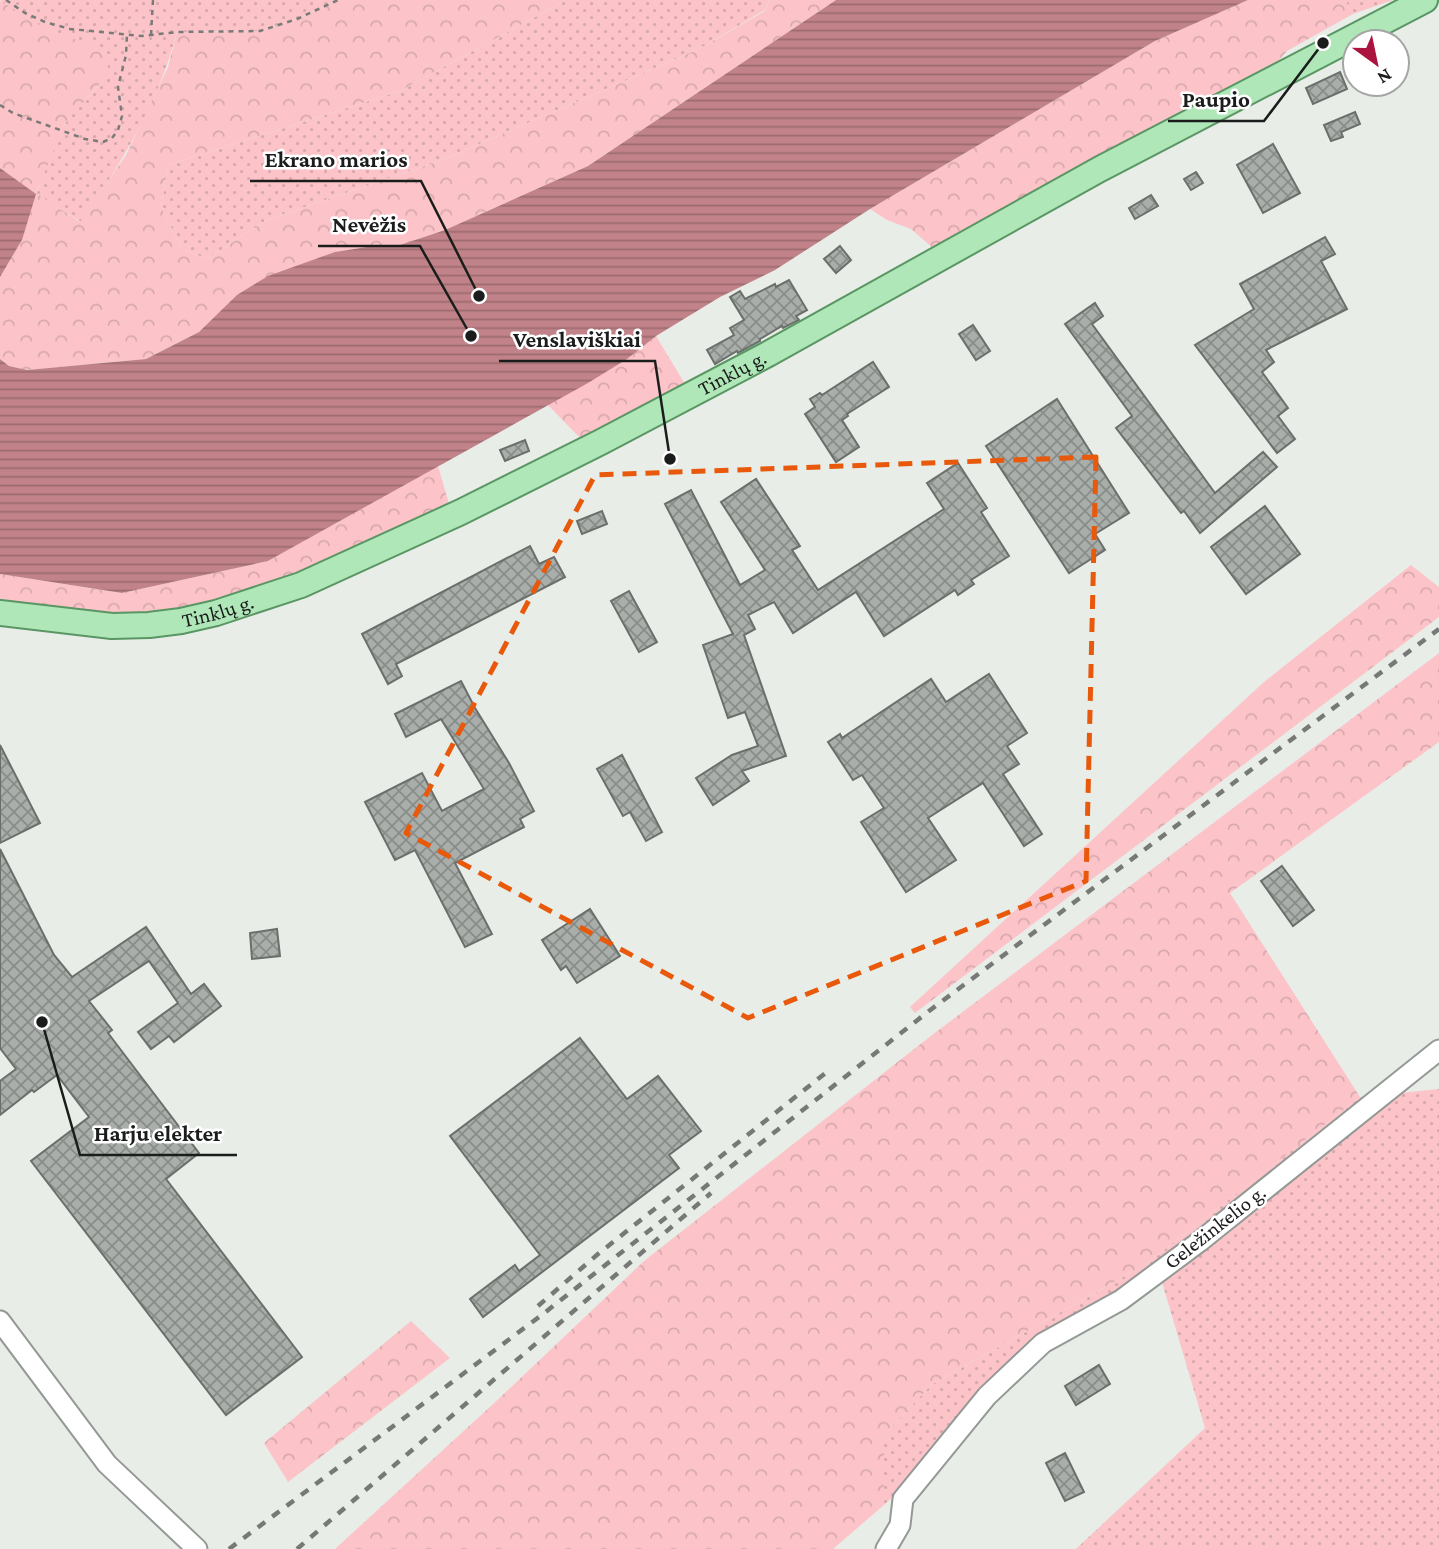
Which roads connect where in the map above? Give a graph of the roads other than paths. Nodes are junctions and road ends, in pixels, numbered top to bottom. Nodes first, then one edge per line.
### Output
1 (1424, 0) edge
2 (0, 612) edge
3 (1439, 1049) edge
4 (0, 1321) edge
5 (197, 1549) edge
6 (886, 1549) edge

1 - 2 main road, Tinklų g.
3 - 6 street, Geležinkelio g.
4 - 5 street

